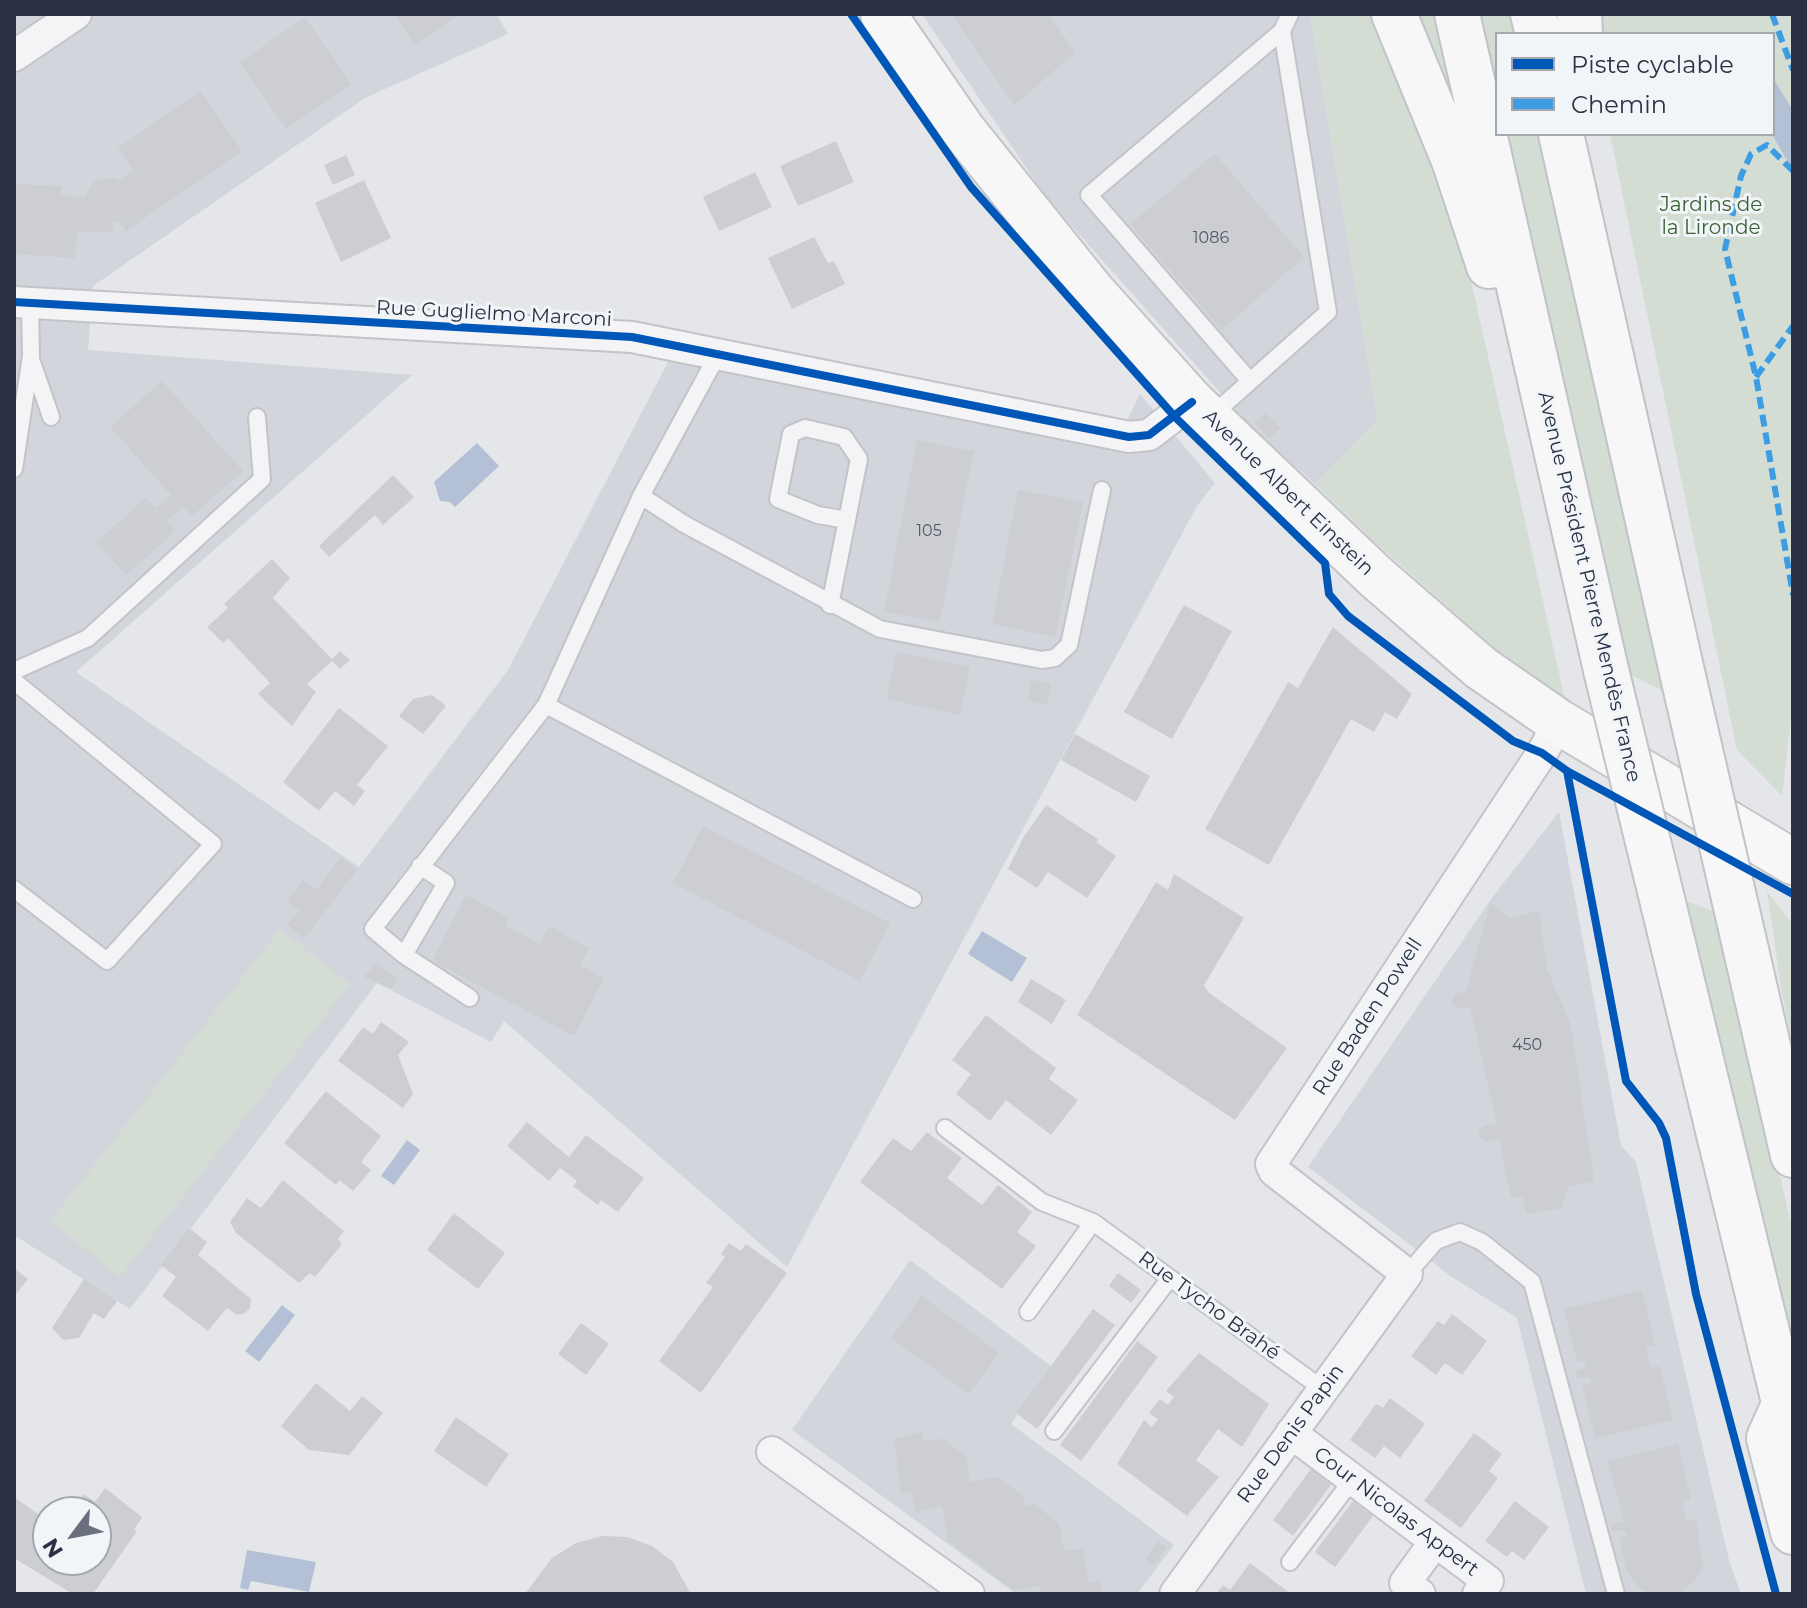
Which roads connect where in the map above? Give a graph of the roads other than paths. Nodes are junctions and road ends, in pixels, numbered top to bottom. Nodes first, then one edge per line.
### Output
1 (76, 14) edge
2 (883, 14) edge
3 (1290, 14) edge
4 (1394, 14) edge
5 (1457, 14) edge
6 (1282, 31) junction
7 (14, 56) edge
8 (1561, 136) edge
9 (1589, 136) edge
10 (1579, 211) junction
11 (22, 303) edge
12 (1529, 325) junction
13 (31, 356) junction
14 (717, 356) junction
15 (1249, 380) junction
16 (1200, 410) junction
17 (51, 417) dead end
18 (257, 417) dead end
19 (14, 469) edge
20 (1102, 490) dead end
21 (641, 496) junction
22 (847, 520) junction
23 (830, 605) junction
24 (14, 671) edge
25 (14, 681) edge
26 (546, 705) junction
27 (1559, 722) junction
28 (1793, 862) edge
29 (420, 866) junction
30 (14, 889) edge
31 (913, 899) dead end
32 (404, 955) junction
33 (470, 998) dead end
34 (945, 1128) dead end
35 (1793, 1155) edge
36 (1093, 1222) junction
37 (1407, 1274) junction
38 (1170, 1278) junction
39 (1028, 1312) dead end
40 (1324, 1390) junction
41 (1788, 1423) edge
42 (1054, 1431) dead end
43 (1291, 1433) junction
44 (772, 1452) dead end
45 (1353, 1479) junction
46 (1793, 1532) edge
47 (1434, 1543) dead end
48 (1290, 1562) dead end
49 (969, 1594) edge
50 (1175, 1594) edge
51 (1420, 1594) edge
52 (1478, 1594) edge
53 (1616, 1594) edge

1 - 7 street
2 - 16 main road, Avenue Albert Einstein
3 - 6 lane
4 - 12 main road
5 - 12 main road, Avenue Président Pierre Mendès France
6 - 15 lane
6 - 15 lane
8 - 10 main road
9 - 10 main road
10 - 35 main road, bridge
11 - 13 lane
11 - 14 street, Rue Guglielmo Marconi
12 - 41 main road, Avenue Président Pierre Mendès France, bridge
13 - 17 lane
13 - 19 lane
14 - 16 street, Rue Guglielmo Marconi
14 - 21 lane
15 - 16 lane
16 - 27 main road, Avenue Albert Einstein
18 - 24 lane
20 - 23 lane
21 - 23 lane
21 - 26 lane
22 - 22 lane
22 - 23 lane
25 - 30 lane
26 - 29 lane
26 - 31 lane
27 - 28 main road, Avenue Albert Einstein
27 - 37 street, Rue Baden Powell
29 - 32 lane
29 - 32 lane
32 - 33 lane
34 - 36 lane, Rue Tycho Brahé
36 - 38 lane, Rue Tycho Brahé
36 - 39 lane
37 - 40 street, Rue Denis Papin
37 - 53 lane
38 - 40 lane, Rue Tycho Brahé
38 - 42 lane
40 - 43 street, Rue Denis Papin
41 - 46 main road
43 - 45 street, Cour Nicolas Appert
43 - 50 street, Rue Denis Papin
44 - 49 street
45 - 48 lane
45 - 52 street, Cour Nicolas Appert
47 - 51 street, Cour Nicolas Appert

